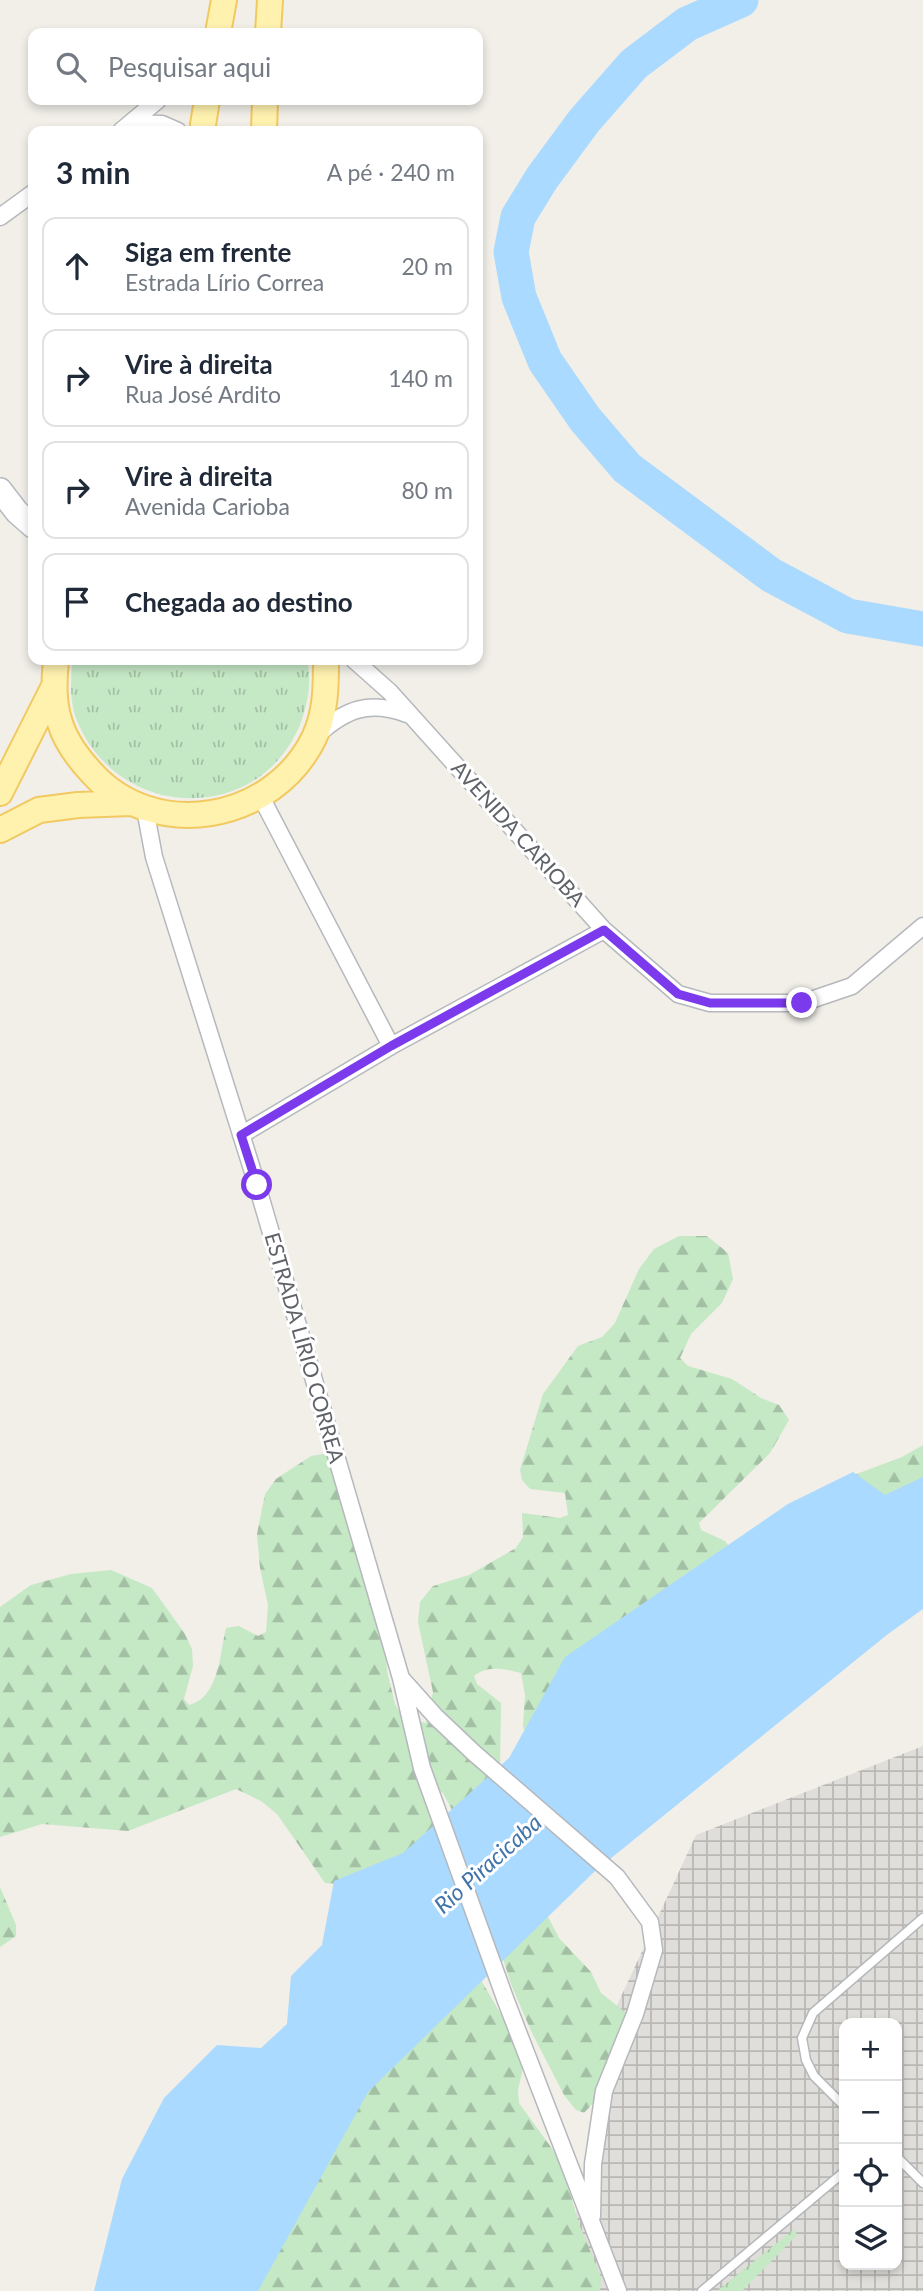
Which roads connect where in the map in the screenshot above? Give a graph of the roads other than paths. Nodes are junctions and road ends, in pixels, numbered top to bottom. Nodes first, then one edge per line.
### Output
1 (224, 0) edge
2 (270, 0) edge
3 (219, 28) edge
4 (268, 28) edge
5 (152, 105) edge
6 (206, 105) edge
7 (265, 105) edge
8 (128, 126) edge
9 (139, 126) edge
10 (167, 126) edge
11 (203, 126) edge
12 (264, 126) edge
13 (28, 196) edge
14 (0, 216) edge
15 (0, 490) edge
16 (25, 519) edge
17 (56, 665) edge
18 (326, 665) edge
19 (360, 665) edge
20 (54, 688) junction
21 (409, 715) junction
22 (314, 737) junction
23 (0, 793) edge
24 (261, 797) junction
25 (138, 806) junction
26 (0, 830) edge
27 (923, 926) edge
28 (604, 930) junction
29 (391, 1046) junction
30 (241, 1135) junction
31 (401, 1678) junction
32 (923, 1918) edge
33 (839, 2101) edge
34 (902, 2162) edge
35 (839, 2176) edge
36 (923, 2183) edge
37 (592, 2225) junction
38 (618, 2291) edge
39 (702, 2291) edge

1 - 3 main road
2 - 4 main road
5 - 8 street
6 - 11 main road
7 - 12 main road
9 - 10 street
13 - 14 street
15 - 16 main road
17 - 20 main road
18 - 22 main road
19 - 21 street, AVENIDA CARIOBA
20 - 23 main road
20 - 25 main road
21 - 22 street
21 - 28 street, AVENIDA CARIOBA
22 - 24 main road
24 - 25 main road
24 - 29 street
25 - 26 main road
25 - 30 street, ESTRADA LÍRIO CORREA
27 - 28 street, AVENIDA CARIOBA
28 - 29 street
29 - 30 street
30 - 31 street, ESTRADA LÍRIO CORREA
31 - 37 street, ESTRADA LÍRIO CORREA
31 - 37 street
32 - 33 lane
34 - 36 lane
35 - 39 lane
37 - 38 street, ESTRADA LÍRIO CORREA

